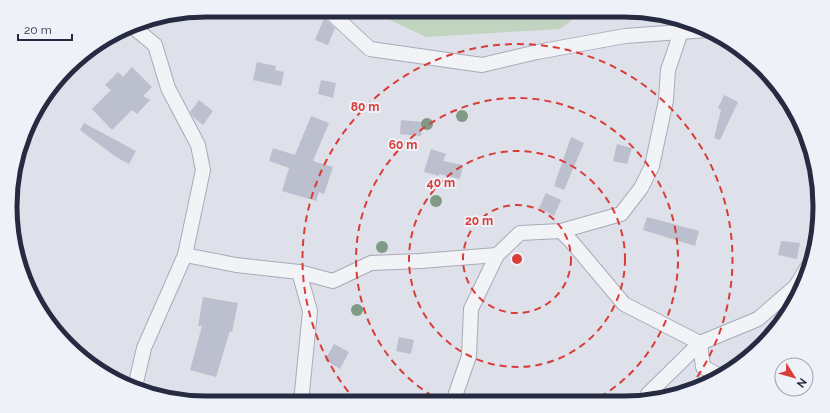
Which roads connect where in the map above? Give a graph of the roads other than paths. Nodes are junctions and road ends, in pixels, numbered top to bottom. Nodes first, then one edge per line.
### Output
1 (336, 17) edge
2 (683, 27) edge
3 (137, 30) edge
4 (561, 231) junction
5 (185, 255) junction
6 (497, 255) junction
7 (299, 272) junction
8 (794, 287) edge
9 (700, 343) junction
10 (714, 373) edge
11 (136, 383) edge
12 (648, 394) edge
13 (302, 396) edge
14 (455, 396) edge

1 - 2 street
2 - 4 street
3 - 5 street
4 - 6 street
4 - 9 street
5 - 7 street
5 - 11 street
6 - 7 street
6 - 14 street
7 - 13 street
8 - 9 street
9 - 10 street
9 - 12 street

